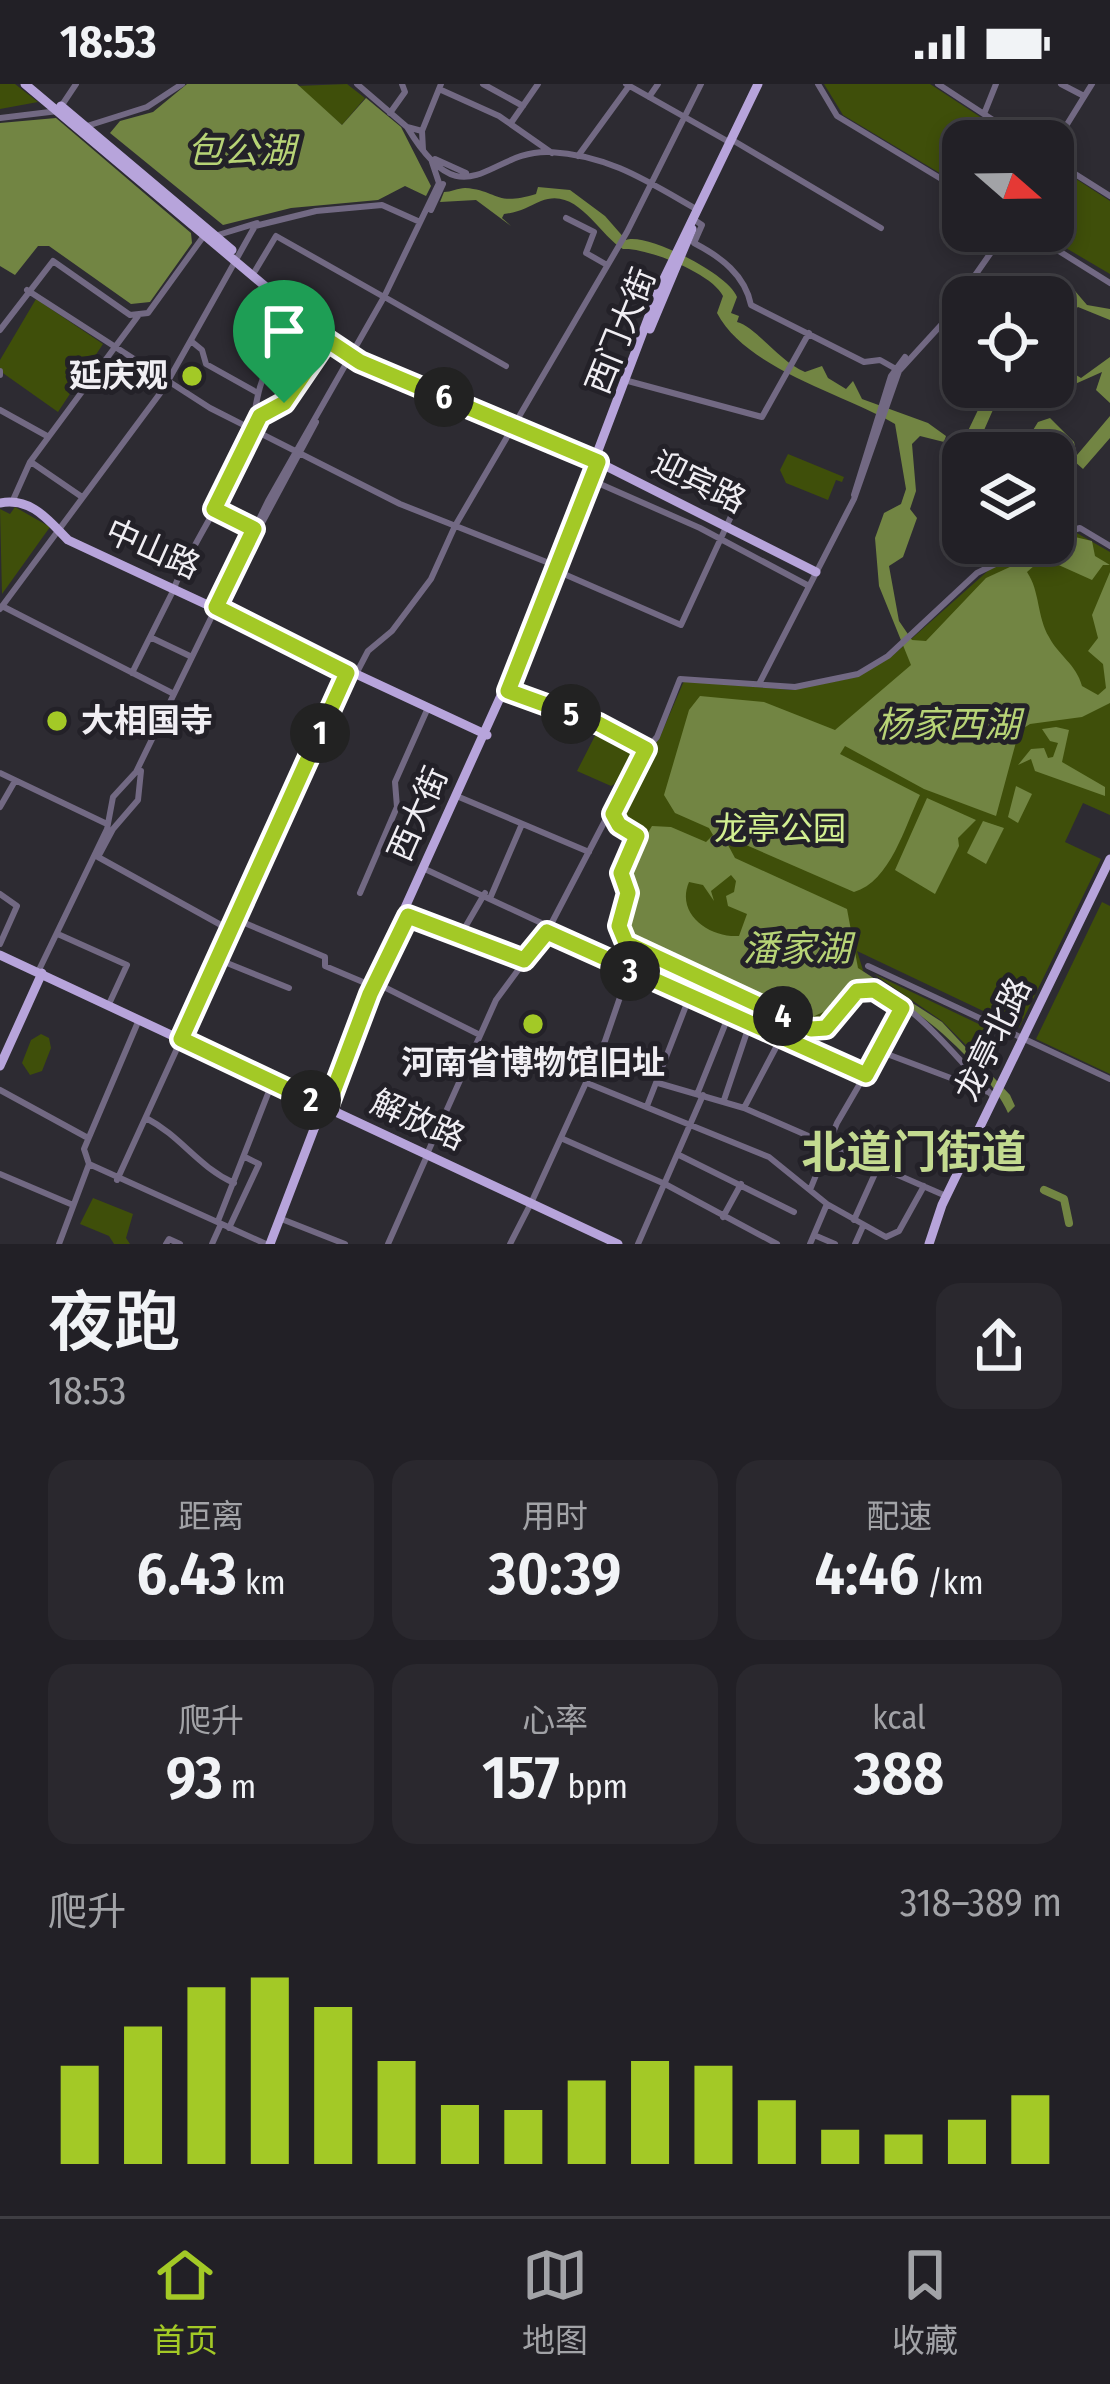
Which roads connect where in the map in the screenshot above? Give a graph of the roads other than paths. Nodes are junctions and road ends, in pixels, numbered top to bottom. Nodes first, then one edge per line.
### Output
1 (29, 84) edge
2 (76, 84) edge
3 (162, 84) edge
4 (182, 84) edge
5 (357, 84) edge
6 (402, 84) edge
7 (483, 84) edge
8 (536, 84) edge
9 (658, 84) edge
10 (701, 84) edge
11 (760, 84) edge
12 (818, 84) edge
13 (938, 84) edge
14 (996, 84) edge
15 (1061, 84) edge
16 (1092, 84) edge
17 (627, 85) edge
18 (440, 86) edge
19 (170, 93) junction
20 (1084, 96) junction
21 (649, 97) junction
22 (523, 106) junction
23 (61, 110) junction
24 (390, 113) junction
25 (985, 114) junction
26 (112, 117) junction
27 (686, 117) junction
28 (0, 118) edge
29 (994, 120) edge
30 (1069, 120) edge
31 (512, 123) junction
32 (85, 126) junction
33 (407, 127) junction
34 (422, 131) junction
35 (732, 141) junction
36 (108, 146) junction
37 (552, 152) junction
38 (578, 156) junction
39 (432, 160) junction
40 (1074, 173) edge
41 (464, 175) junction
42 (942, 179) edge
43 (442, 181) junction
44 (652, 183) junction
45 (1110, 196) edge
46 (696, 215) junction
47 (566, 218) dead end
48 (260, 222) junction
49 (422, 223) junction
50 (881, 228) dead end
51 (210, 236) junction
52 (993, 252) edge
53 (1061, 252) edge
54 (236, 258) junction
55 (607, 265) junction
56 (255, 271) junction
57 (1110, 283) edge
58 (28, 290) junction
59 (386, 298) junction
60 (655, 309) junction
61 (138, 316) junction
62 (942, 322) edge
63 (0, 330) edge
64 (808, 333) junction
65 (327, 340) junction
66 (190, 341) junction
67 (115, 348) junction
68 (351, 356) junction
69 (272, 362) dead end
70 (506, 366) dead end
71 (897, 370) junction
72 (628, 381) junction
73 (166, 384) junction
74 (256, 392) junction
75 (0, 410) edge
76 (260, 416) junction
77 (516, 425) junction
78 (253, 430) junction
79 (47, 436) junction
80 (298, 450) junction
81 (597, 459) junction
82 (30, 462) junction
83 (591, 481) junction
84 (82, 497) junction
85 (13, 500) junction
86 (270, 502) junction
87 (0, 504) edge
88 (214, 509) junction
89 (730, 520) junction
90 (455, 526) junction
91 (254, 529) junction
92 (1074, 530) edge
93 (56, 532) junction
94 (721, 540) junction
95 (1110, 546) edge
96 (995, 564) edge
97 (556, 568) junction
98 (818, 569) junction
99 (809, 586) junction
100 (173, 590) junction
101 (2, 603) edge
102 (217, 609) junction
103 (150, 637) junction
104 (192, 657) junction
105 (132, 673) junction
106 (352, 673) junction
107 (759, 684) junction
108 (508, 691) junction
109 (175, 695) junction
110 (427, 710) junction
111 (485, 735) junction
112 (646, 749) junction
113 (0, 773) edge
114 (15, 781) junction
115 (459, 797) junction
116 (0, 807) edge
117 (614, 808) junction
118 (107, 824) junction
119 (522, 824) junction
120 (619, 825) junction
121 (603, 828) junction
122 (589, 852) junction
123 (98, 857) junction
124 (1110, 863) edge
125 (427, 870) junction
126 (360, 893) dead end
127 (488, 894) junction
128 (0, 895) edge
129 (406, 915) junction
130 (235, 919) junction
131 (230, 929) junction
132 (548, 929) junction
133 (60, 935) junction
134 (459, 938) junction
135 (0, 944) edge
136 (0, 958) edge
137 (218, 958) junction
138 (524, 960) junction
139 (671, 965) junction
140 (868, 966) dead end
141 (629, 971) junction
142 (39, 974) junction
143 (373, 984) junction
144 (661, 984) junction
145 (289, 988) dead end
146 (737, 995) junction
147 (689, 998) junction
148 (108, 1004) junction
149 (902, 1008) junction
150 (728, 1014) junction
151 (138, 1022) junction
152 (750, 1024) junction
153 (480, 1035) junction
154 (781, 1038) junction
155 (1025, 1039) junction
156 (180, 1040) junction
157 (879, 1051) junction
158 (0, 1056) edge
159 (0, 1066) edge
160 (866, 1075) junction
161 (1110, 1079) edge
162 (587, 1083) junction
163 (658, 1083) junction
164 (271, 1086) junction
165 (0, 1090) edge
166 (700, 1094) junction
167 (994, 1096) junction
168 (724, 1100) junction
169 (647, 1106) junction
170 (744, 1108) junction
171 (324, 1109) junction
172 (146, 1118) junction
173 (692, 1124) junction
174 (88, 1138) junction
175 (563, 1139) junction
176 (826, 1147) junction
177 (679, 1155) junction
178 (245, 1156) junction
179 (426, 1156) junction
180 (89, 1164) junction
181 (878, 1167) junction
182 (0, 1174) edge
183 (117, 1180) junction
184 (234, 1183) junction
185 (665, 1184) junction
186 (741, 1184) junction
187 (924, 1186) junction
188 (810, 1190) junction
189 (946, 1196) junction
190 (531, 1203) junction
191 (827, 1204) junction
192 (73, 1205) junction
193 (794, 1211) dead end
194 (723, 1216) junction
195 (284, 1220) junction
196 (854, 1220) junction
197 (222, 1225) junction
198 (863, 1226) junction
199 (814, 1235) junction
200 (774, 1243) edge
201 (59, 1244) edge
202 (166, 1244) edge
203 (180, 1244) edge
204 (212, 1244) edge
205 (270, 1244) edge
206 (345, 1244) edge
207 (388, 1244) edge
208 (510, 1244) edge
209 (607, 1244) edge
210 (618, 1244) edge
211 (638, 1244) edge
212 (810, 1244) edge
213 (835, 1244) edge
214 (855, 1244) edge
215 (930, 1244) edge

1 - 23 main road, 迎宾路
2 - 23 street
3 - 19 street
4 - 19 street
5 - 24 street
6 - 24 street
7 - 22 street
8 - 22 street
9 - 21 street
10 - 27 street
11 - 35 main road, 西门大街
12 - 42 street
13 - 25 street
14 - 25 street
15 - 20 street
16 - 20 street
17 - 21 street
17 - 38 street
18 - 31 street
18 - 34 street
19 - 26 street
20 - 30 street
21 - 27 street
22 - 31 street
23 - 28 street
23 - 32 main road, 迎宾路
23 - 51 main road, 迎宾路
24 - 33 street
25 - 29 street
26 - 32 street
26 - 36 street
27 - 35 street
27 - 44 street
31 - 37 street
32 - 36 main road, 迎宾路
33 - 34 street
33 - 39 street
34 - 39 street
35 - 46 main road, 西门大街
35 - 50 street
36 - 51 main road, 迎宾路
37 - 38 street
37 - 41 street
38 - 44 street
39 - 41 street
39 - 43 street
40 - 45 street
41 - 43 street
43 - 49 street
44 - 46 street
44 - 55 street
46 - 60 main road, 西门大街
46 - 64 street
47 - 55 street
48 - 49 street
48 - 51 street
48 - 54 street
49 - 59 street
51 - 54 main road, 迎宾路
51 - 61 street
52 - 71 street
53 - 57 street
54 - 56 main road, 迎宾路
54 - 65 main road, 迎宾路
54 - 66 street
55 - 77 street
56 - 59 street
56 - 68 main road, 迎宾路
58 - 61 street
58 - 63 street
58 - 67 street
59 - 68 street
59 - 70 street
60 - 72 main road, 西门大街
60 - 81 main road, 西门大街
61 - 67 street
62 - 71 street
64 - 71 street
64 - 72 street
65 - 68 main road, 迎宾路
65 - 76 street
66 - 73 street
66 - 74 street
67 - 73 street
67 - 79 street
68 - 77 main road, 迎宾路
68 - 80 street
69 - 74 street
71 - 98 street
72 - 81 main road, 西门大街
73 - 78 street
73 - 84 street
74 - 76 street
75 - 79 street
76 - 78 street
77 - 81 main road, 迎宾路
77 - 90 street
78 - 80 street
78 - 88 street
79 - 82 street
80 - 86 street
80 - 90 street
81 - 83 main road, 西门大街
81 - 89 main road, 迎宾路
81 - 97 main road, 西门大街
82 - 84 street
82 - 85 street
83 - 94 street
83 - 97 main road, 西门大街
84 - 93 street
85 - 87 main road, 中山路
85 - 93 main road, 中山路
86 - 91 street
86 - 102 street
87 - 93 main road, 中山路
88 - 91 street
88 - 100 street
89 - 94 street
89 - 98 main road, 迎宾路
90 - 97 street
90 - 106 street
91 - 102 street
92 - 95 street
93 - 100 main road, 中山路
93 - 101 street
94 - 97 street
94 - 99 street
96 - 107 street
97 - 108 main road, 西门大街
97 - 111 main road, 西门大街
98 - 99 street
99 - 107 street
100 - 102 main road, 中山路
100 - 103 street
101 - 105 street
102 - 104 street
102 - 106 main road, 中山路
102 - 109 street
103 - 104 street
103 - 105 street
104 - 109 street
105 - 109 street
106 - 110 main road, 中山路
106 - 111 main road, 中山路
106 - 130 street
107 - 112 street
108 - 111 main road, 西门大街
108 - 112 street
109 - 118 street
109 - 123 street
110 - 111 main road, 中山路
110 - 126 street
111 - 115 main road, 西大街
111 - 129 main road, 西大街
112 - 117 street
113 - 114 street
114 - 116 street
114 - 118 street
115 - 119 street
115 - 125 main road, 西大街
117 - 120 street
117 - 121 street
118 - 142 street
119 - 122 street
119 - 127 street
120 - 121 street
120 - 139 street
121 - 122 street
122 - 132 street
123 - 131 street
123 - 133 street
124 - 155 main road, 龙亭北路
125 - 127 street
125 - 129 main road, 西大街
127 - 132 street
127 - 134 street
128 - 135 street
129 - 134 street
129 - 143 main road
130 - 131 street
130 - 143 street
131 - 137 street
132 - 138 street
132 - 141 street
133 - 142 street
133 - 148 street
134 - 138 street
136 - 142 main road, 解放路
137 - 145 street
137 - 156 street
138 - 153 street
139 - 144 street
139 - 146 street
140 - 155 street
141 - 144 street
141 - 162 street
142 - 148 main road, 解放路
142 - 151 main road, 解放路
142 - 158 main road
142 - 159 main road
143 - 153 street
143 - 171 main road
144 - 147 street
146 - 149 street
146 - 150 street
147 - 150 street
147 - 163 street
148 - 156 main road, 解放路
149 - 157 street
149 - 167 street
150 - 152 street
150 - 166 street
151 - 156 main road, 解放路
151 - 174 street
152 - 154 street
152 - 168 street
153 - 179 street
154 - 160 street
154 - 170 street
155 - 161 street
155 - 167 main road, 龙亭北路
156 - 164 main road, 解放路
156 - 171 main road, 解放路
156 - 172 street
157 - 160 street
157 - 167 street
160 - 176 street
162 - 169 street
162 - 175 street
163 - 166 street
163 - 169 street
164 - 171 main road, 解放路
164 - 178 street
165 - 174 street
166 - 168 street
166 - 173 street
167 - 189 main road, 龙亭北路
167 - 215 main road, 龙亭北路
168 - 170 street
169 - 173 street
170 - 176 street
171 - 179 main road, 解放路
171 - 195 main road
171 - 205 main road
172 - 183 street
172 - 184 street
173 - 177 street
173 - 188 street
174 - 180 street
175 - 185 street
175 - 190 street
176 - 181 street
176 - 188 street
177 - 185 street
177 - 186 street
178 - 184 street
178 - 197 street
179 - 190 main road, 解放路
179 - 207 street
180 - 183 street
180 - 192 street
181 - 187 street
181 - 196 street
182 - 192 street
183 - 197 street
184 - 197 street
185 - 194 street
185 - 211 street
186 - 193 street
186 - 194 street
187 - 189 street
187 - 198 street
188 - 191 street
189 - 215 main road, 龙亭北路
190 - 208 street
190 - 209 main road, 解放路
190 - 210 main road, 解放路
191 - 196 street
191 - 199 street
192 - 201 street
194 - 200 street
195 - 205 main road
195 - 206 street
196 - 198 street
197 - 204 street
197 - 205 street
198 - 214 street
199 - 212 street
199 - 213 street
202 - 203 street

